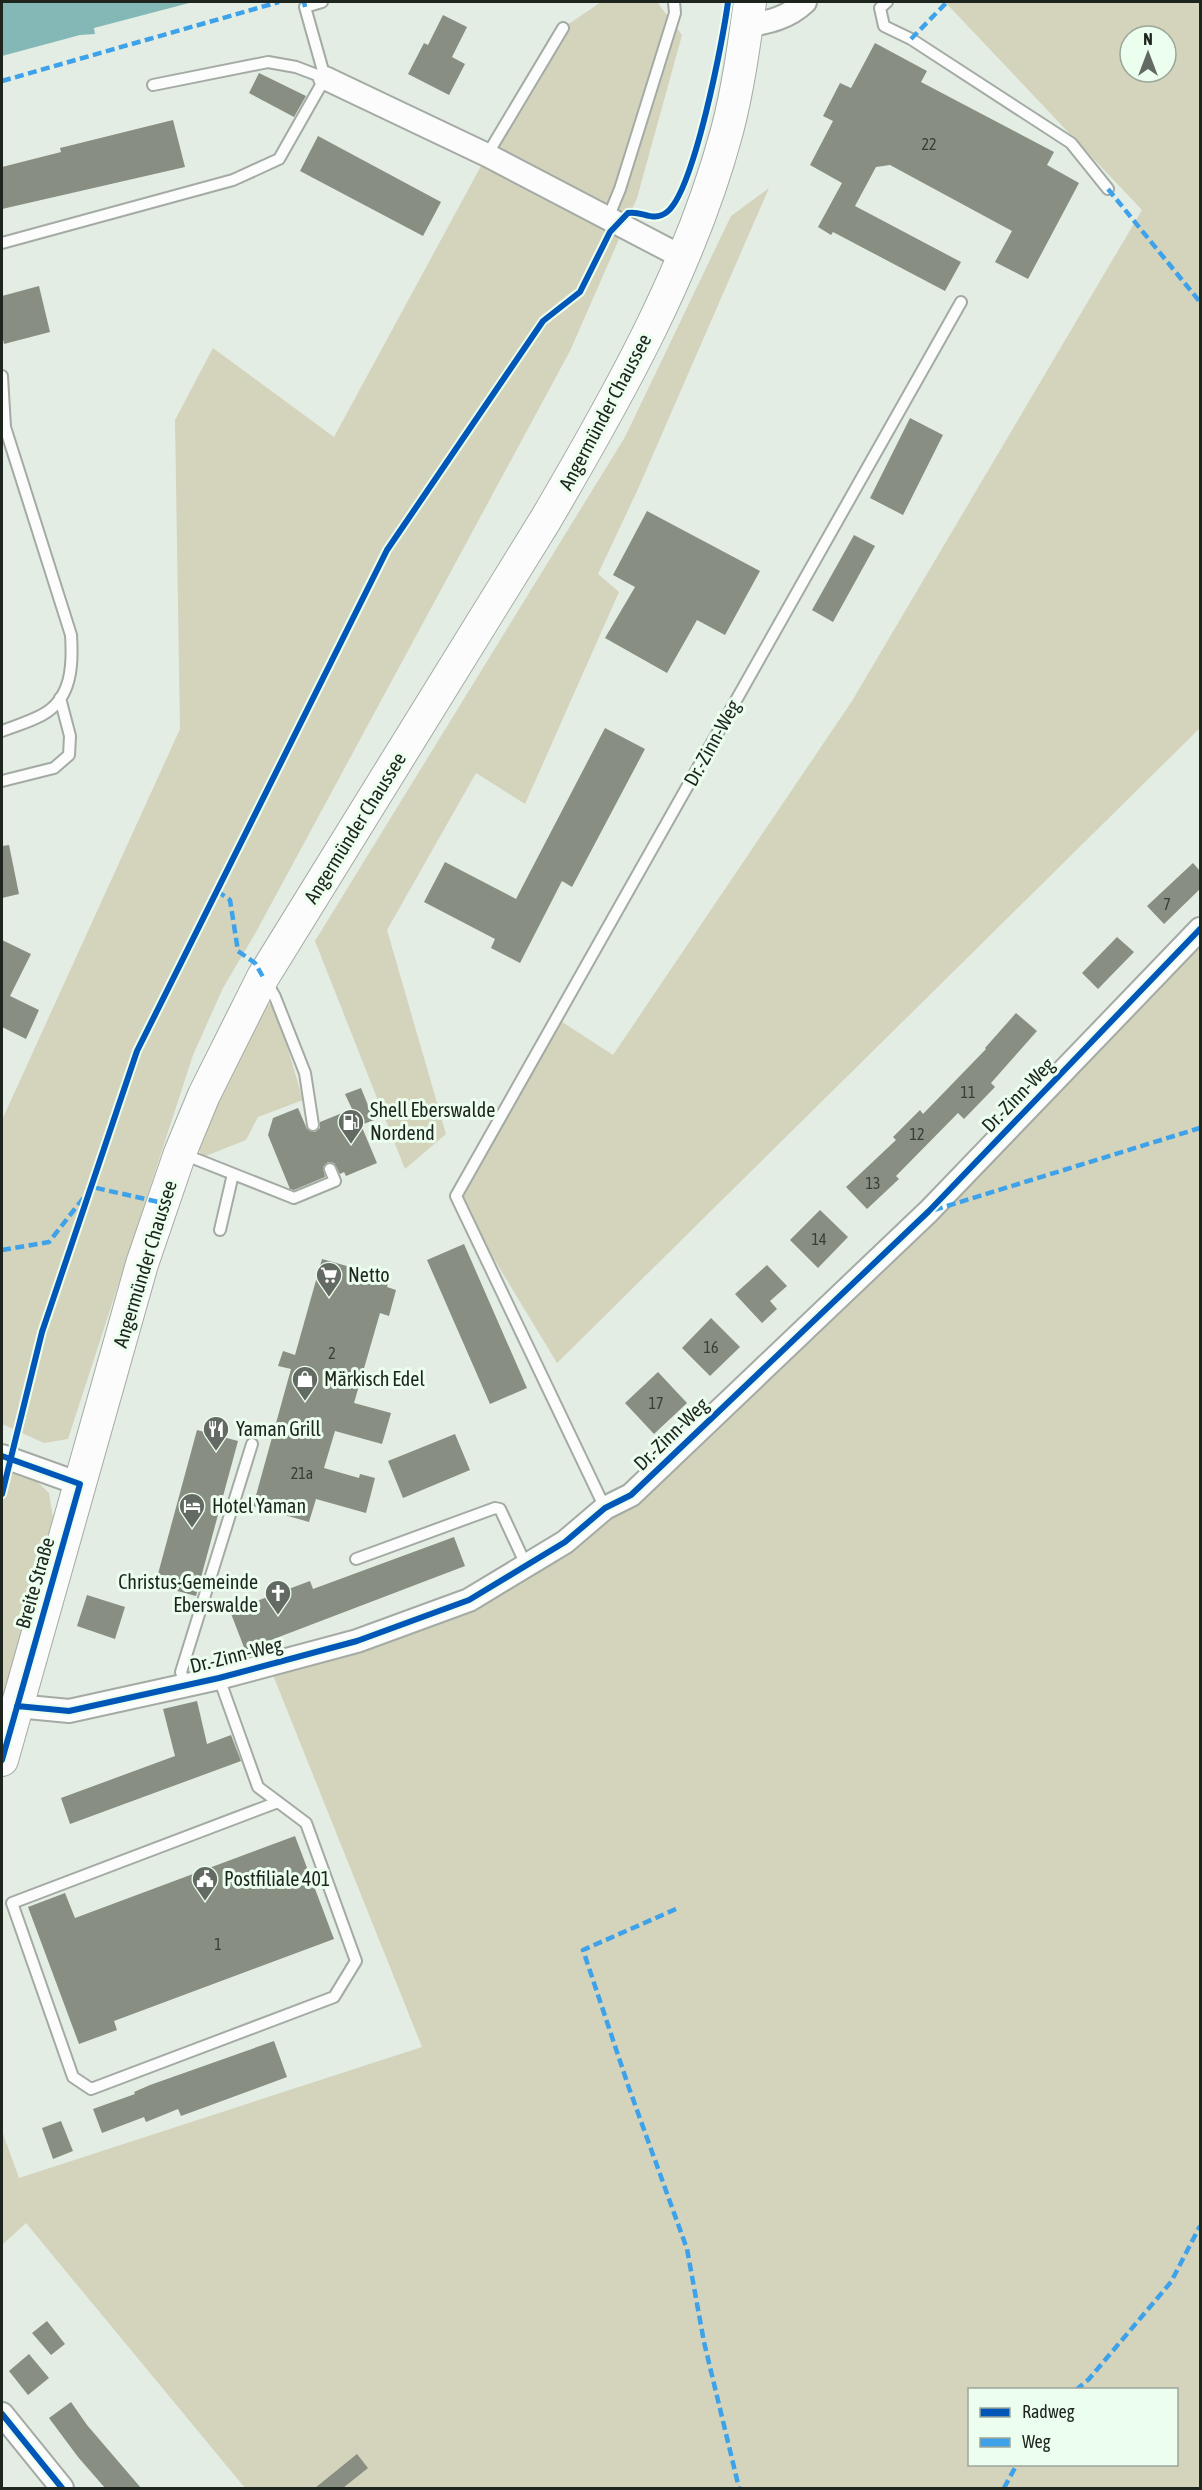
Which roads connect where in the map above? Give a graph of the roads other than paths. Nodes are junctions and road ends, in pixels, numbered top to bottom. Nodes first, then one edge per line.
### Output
1 (322, 2) edge
2 (674, 2) edge
3 (805, 2) edge
4 (887, 2) edge
5 (748, 14) edge
6 (562, 28) dead end
7 (325, 78) junction
8 (153, 85) dead end
9 (487, 155) junction
10 (1108, 189) dead end
11 (608, 218) junction
12 (2, 243) edge
13 (682, 257) junction
14 (960, 302) dead end
15 (2, 376) edge
16 (3, 428) edge
17 (60, 698) junction
18 (2, 731) edge
19 (2, 781) edge
20 (1200, 929) edge
21 (263, 977) junction
22 (313, 1125) dead end
23 (180, 1153) junction
24 (330, 1169) dead end
25 (233, 1174) junction
26 (220, 1230) dead end
27 (96, 1430) joint
28 (252, 1444) dead end
29 (2, 1456) edge
30 (80, 1484) junction
31 (605, 1508) junction
32 (356, 1559) dead end
33 (526, 1565) junction
34 (219, 1678) junction
35 (185, 1685) junction
36 (17, 1706) junction
37 (2, 1760) edge
38 (278, 1802) junction
39 (2, 2414) edge
40 (62, 2488) edge

1 - 7 lane
2 - 11 lane
3 - 5 street
4 - 10 lane
5 - 13 main road, Angermünder Chaussee
6 - 9 lane
7 - 8 lane
7 - 9 street
7 - 12 lane
9 - 11 street
11 - 13 street
13 - 21 main road, Angermünder Chaussee
14 - 31 lane, Dr.-Zinn-Weg
15 - 16 lane
16 - 17 lane
17 - 18 lane
17 - 19 lane
20 - 31 street, Dr.-Zinn-Weg
21 - 22 lane
21 - 23 main road, Angermünder Chaussee
23 - 25 lane
23 - 27 main road, Angermünder Chaussee
24 - 25 lane
25 - 26 lane
27 - 30 main road, Breite Straße
28 - 35 lane
29 - 30 street
30 - 36 main road, Breite Straße
31 - 33 street, Dr.-Zinn-Weg
32 - 33 lane
33 - 34 street, Dr.-Zinn-Weg
34 - 35 street, Dr.-Zinn-Weg
34 - 38 lane
35 - 36 street, Dr.-Zinn-Weg
36 - 37 main road, Breite Straße
38 - 38 lane
39 - 40 street

